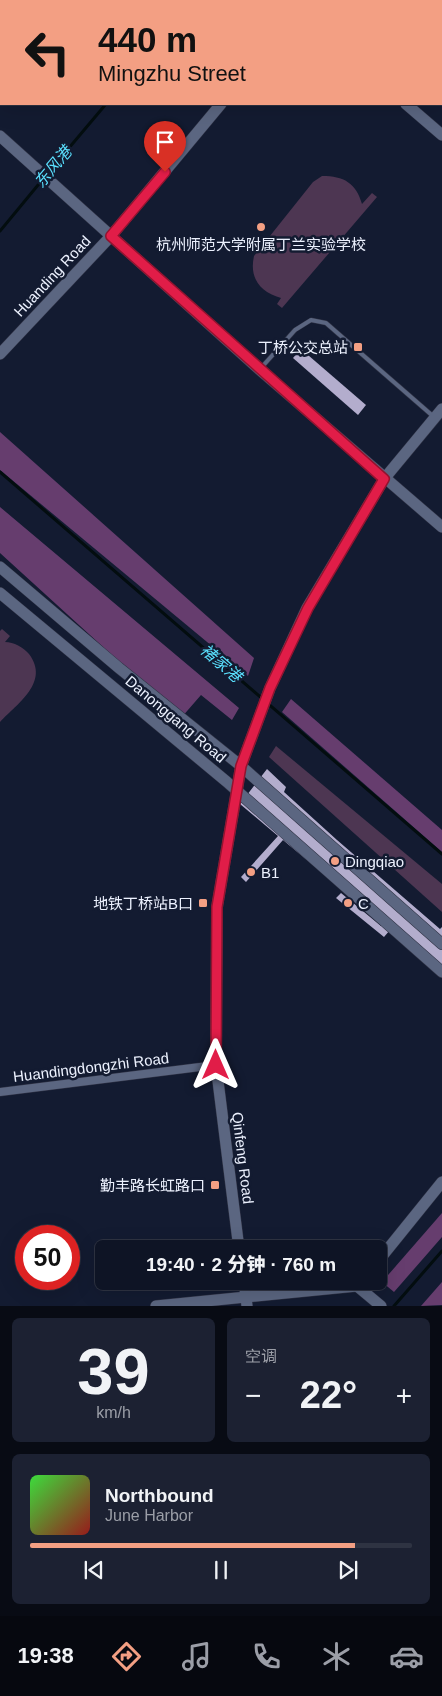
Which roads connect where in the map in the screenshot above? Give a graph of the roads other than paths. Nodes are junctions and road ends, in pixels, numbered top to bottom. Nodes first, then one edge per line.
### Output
1 (220, 105) edge
2 (407, 105) edge
3 (442, 135) edge
4 (0, 136) edge
5 (111, 236) junction
6 (0, 354) edge
7 (260, 370) junction
8 (438, 413) edge
9 (384, 479) junction
10 (442, 527) edge
11 (0, 567) edge
12 (0, 593) edge
13 (241, 766) junction
14 (236, 789) junction
15 (442, 944) edge
16 (442, 972) edge
17 (216, 1065) junction
18 (0, 1092) edge
19 (442, 1182) edge
20 (238, 1240) edge
21 (387, 1250) edge
22 (319, 1290) edge
23 (365, 1290) edge
24 (246, 1301) edge
25 (156, 1306) edge
26 (381, 1306) edge

1 - 5 main road, Huanding Road
2 - 3 main road
4 - 5 main road
5 - 6 main road, Huanding Road
5 - 7 main road
7 - 8 lane
7 - 9 main road
8 - 9 main road, Qinfeng Road
9 - 10 main road
9 - 13 main road, Qinfeng Road
11 - 13 main road, Danonggang Road
12 - 14 main road, Danonggang Road
13 - 14 main road, Qinfeng Road
13 - 15 main road, Danonggang Road
14 - 16 main road, Danonggang Road
14 - 17 main road, Qinfeng Road
17 - 18 street, Huandingdongzhi Road
17 - 20 main road, Qinfeng Road
19 - 21 main road
22 - 24 main road
23 - 26 main road
24 - 25 main road

